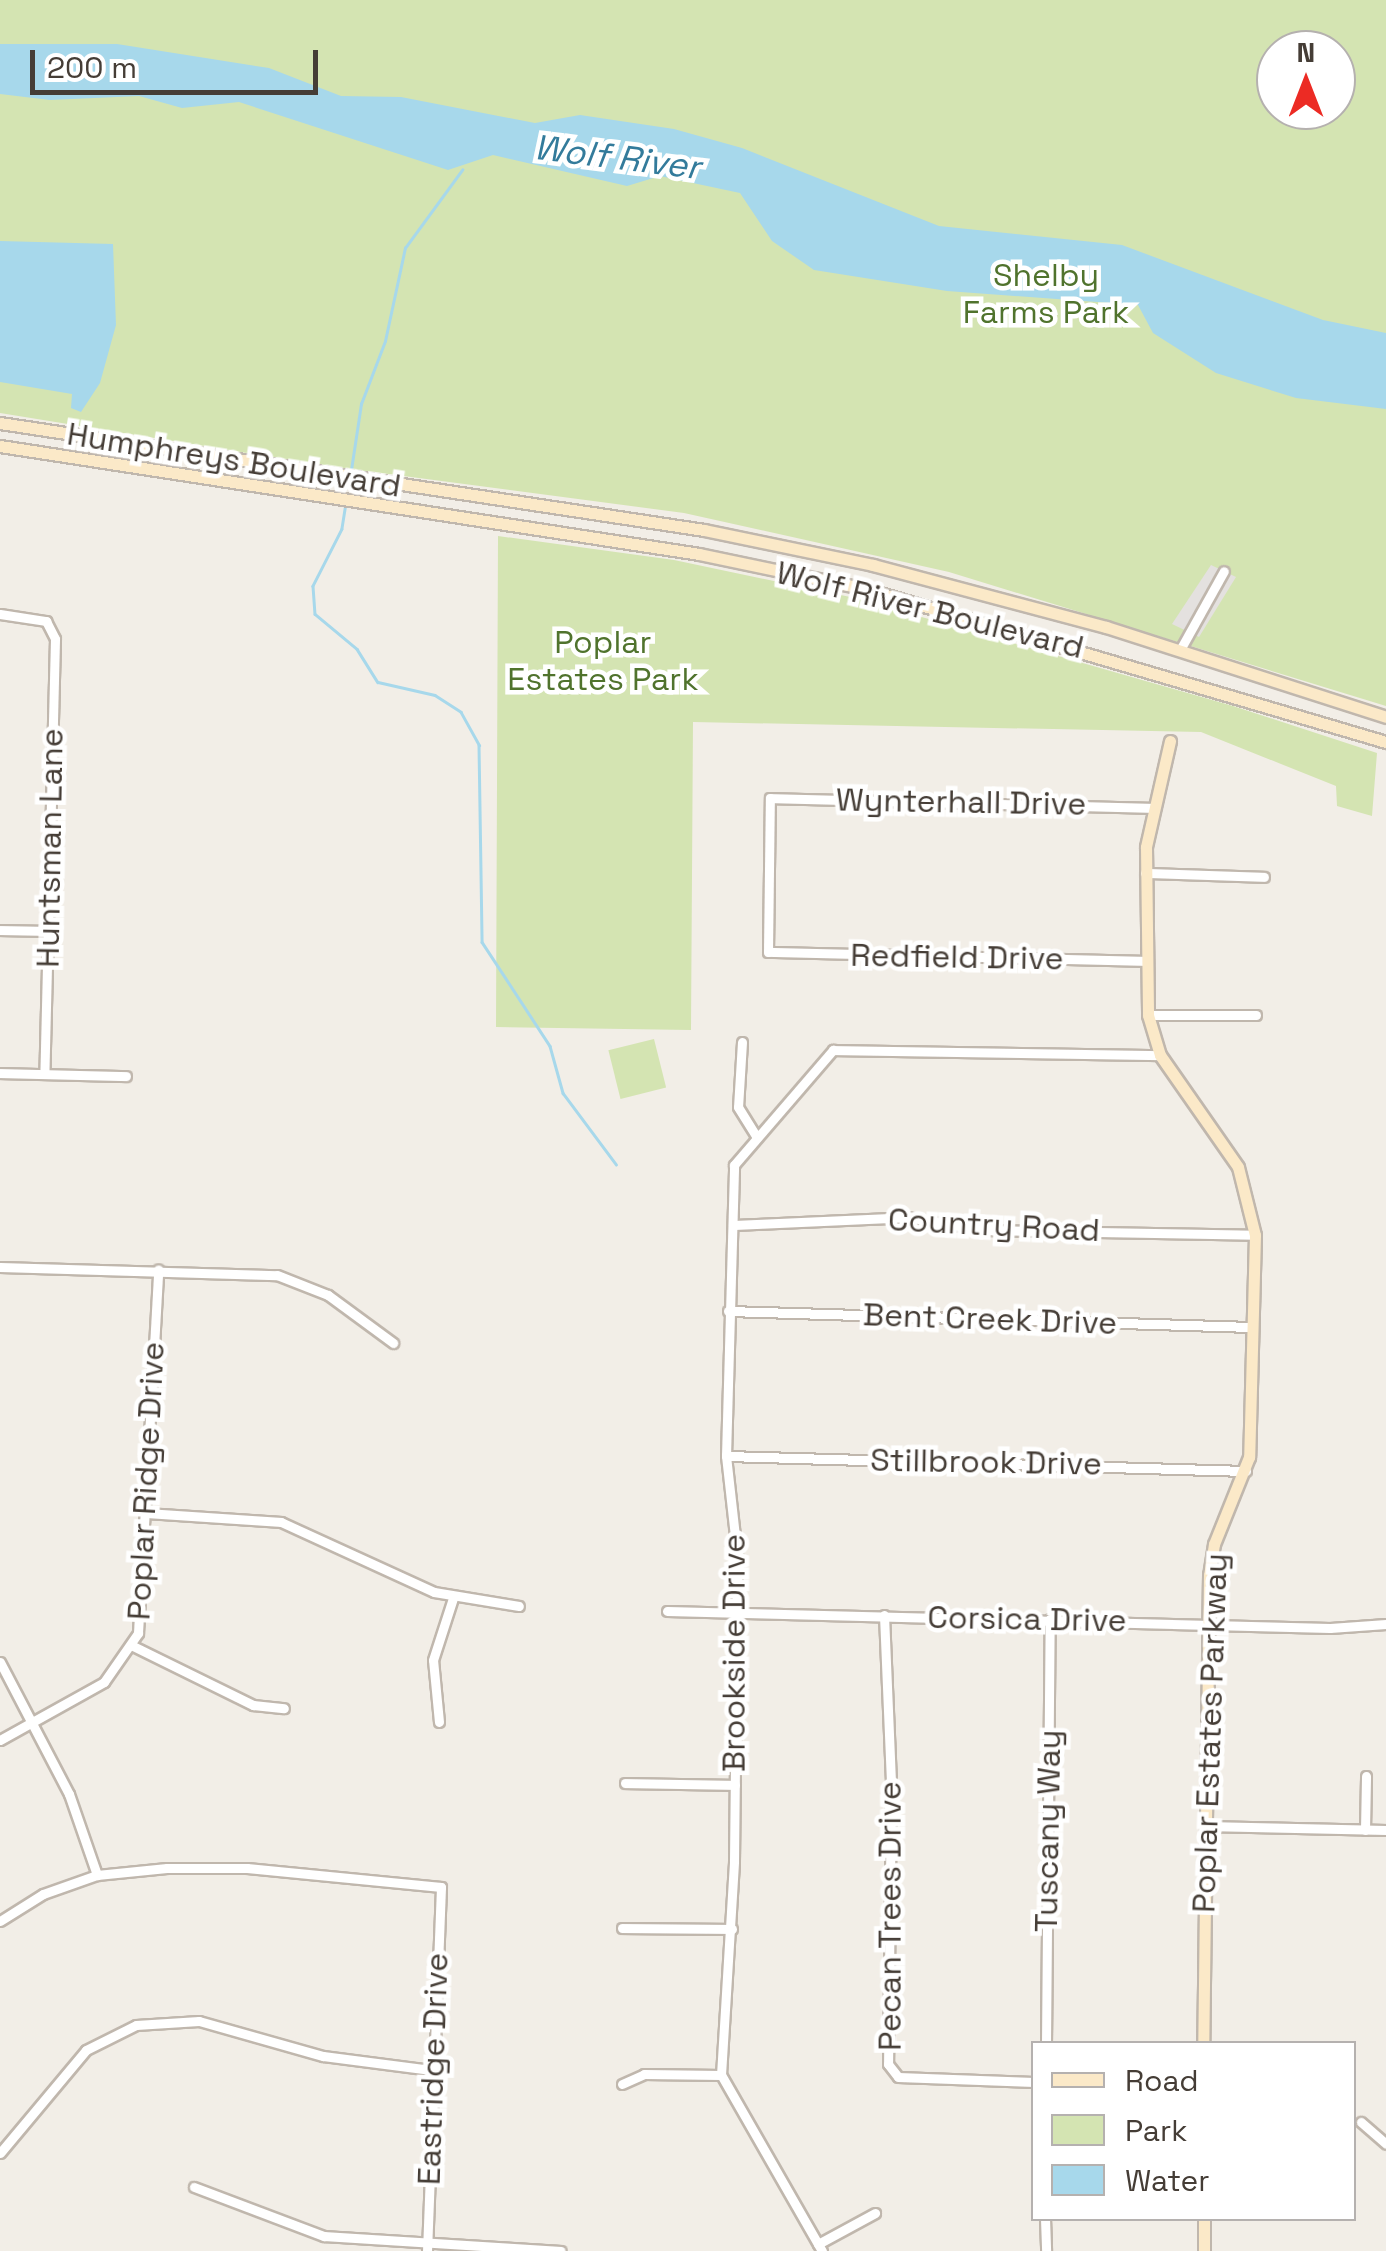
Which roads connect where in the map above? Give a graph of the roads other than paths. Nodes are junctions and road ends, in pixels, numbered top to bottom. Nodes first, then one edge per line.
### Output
1 (0, 423) edge
2 (0, 446) edge
3 (468, 496) joint
4 (464, 519) joint
5 (1224, 571) dead end
6 (0, 614) edge
7 (1180, 650) junction
8 (1386, 717) edge
9 (1170, 741) dead end
10 (1386, 742) edge
11 (1152, 808) junction
12 (1145, 873) junction
13 (1264, 877) dead end
14 (0, 930) edge
15 (48, 931) junction
16 (768, 952) joint
17 (1145, 961) junction
18 (1148, 1015) junction
19 (1256, 1015) dead end
20 (742, 1042) dead end
21 (1160, 1055) junction
22 (0, 1072) edge
23 (44, 1074) junction
24 (126, 1076) dead end
25 (756, 1137) junction
26 (734, 1225) junction
27 (1254, 1234) junction
28 (0, 1267) edge
29 (158, 1270) junction
30 (728, 1311) junction
31 (1253, 1327) junction
32 (393, 1343) dead end
33 (726, 1456) junction
34 (1246, 1471) junction
35 (147, 1513) junction
36 (453, 1598) junction
37 (519, 1606) dead end
38 (667, 1611) dead end
39 (737, 1612) junction
40 (884, 1616) junction
41 (1050, 1619) junction
42 (1208, 1624) junction
43 (1386, 1624) edge
44 (133, 1646) junction
45 (0, 1662) edge
46 (284, 1708) dead end
47 (33, 1721) junction
48 (439, 1722) dead end
49 (0, 1740) edge
50 (1366, 1776) dead end
51 (625, 1783) dead end
52 (734, 1785) junction
53 (1205, 1826) junction
54 (1365, 1830) junction
55 (1386, 1830) edge
56 (97, 1875) junction
57 (0, 1921) edge
58 (622, 1928) dead end
59 (732, 1929) junction
60 (1046, 2041) edge
61 (1203, 2041) edge
62 (431, 2070) junction
63 (721, 2075) junction
64 (1031, 2082) edge
65 (622, 2084) dead end
66 (1362, 2122) dead end
67 (1386, 2144) edge
68 (0, 2154) edge
69 (194, 2187) dead end
70 (875, 2212) dead end
71 (1046, 2221) edge
72 (1204, 2221) edge
73 (820, 2247) edge
74 (427, 2248) edge
75 (561, 2251) edge
76 (1046, 2251) edge
77 (1204, 2251) edge

1 - 3 main road, Humphreys Boulevard
2 - 4 main road, Humphreys Boulevard
3 - 7 main road, Wolf River Boulevard
4 - 10 main road, Wolf River Boulevard
5 - 7 street
6 - 15 street, Huntsman Lane
7 - 8 main road, Wolf River Boulevard
9 - 11 main road, Poplar Estates Parkway
11 - 12 main road, Poplar Estates Parkway
11 - 16 street, Wynterhall Drive
12 - 13 street
12 - 17 main road, Poplar Estates Parkway
14 - 15 street
15 - 23 street, Huntsman Lane
16 - 17 street, Redfield Drive
17 - 18 main road, Poplar Estates Parkway
18 - 19 street
18 - 21 main road, Poplar Estates Parkway
20 - 25 street
21 - 25 street, Brookside Drive
21 - 27 main road, Poplar Estates Parkway
22 - 23 street
23 - 24 street
25 - 26 street, Brookside Drive
26 - 27 street, Country Road
26 - 30 street, Brookside Drive
27 - 31 main road, Poplar Estates Parkway
28 - 29 street
29 - 32 street
29 - 35 street, Poplar Ridge Drive
30 - 31 street, Bent Creek Drive
30 - 33 street, Brookside Drive
31 - 34 main road, Poplar Estates Parkway
33 - 34 street, Stillbrook Drive
33 - 39 street, Brookside Drive
34 - 42 main road, Poplar Estates Parkway
35 - 36 street
35 - 44 street, Poplar Ridge Drive
36 - 37 street
36 - 48 street
38 - 39 street, Corsica Drive
39 - 40 street, Corsica Drive
39 - 52 street, Brookside Drive
40 - 41 street, Corsica Drive
40 - 64 street, Pecan Trees Drive
41 - 42 street, Corsica Drive
41 - 60 street, Tuscany Way
42 - 43 street, Corsica Drive
42 - 53 main road, Poplar Estates Parkway
44 - 46 street
44 - 47 street, Poplar Ridge Drive
45 - 47 street
47 - 49 street, Poplar Ridge Drive
47 - 56 street
50 - 54 street
51 - 52 street
52 - 59 street, Brookside Drive
53 - 54 street
53 - 61 main road, Poplar Estates Parkway
54 - 55 street
56 - 57 street
56 - 62 street, Eastridge Drive
58 - 59 street
59 - 63 street, Brookside Drive
62 - 68 street
62 - 74 street, Eastridge Drive
63 - 65 street
63 - 73 street
66 - 67 street
69 - 74 street
70 - 73 street
71 - 76 street
72 - 77 main road
74 - 75 street

